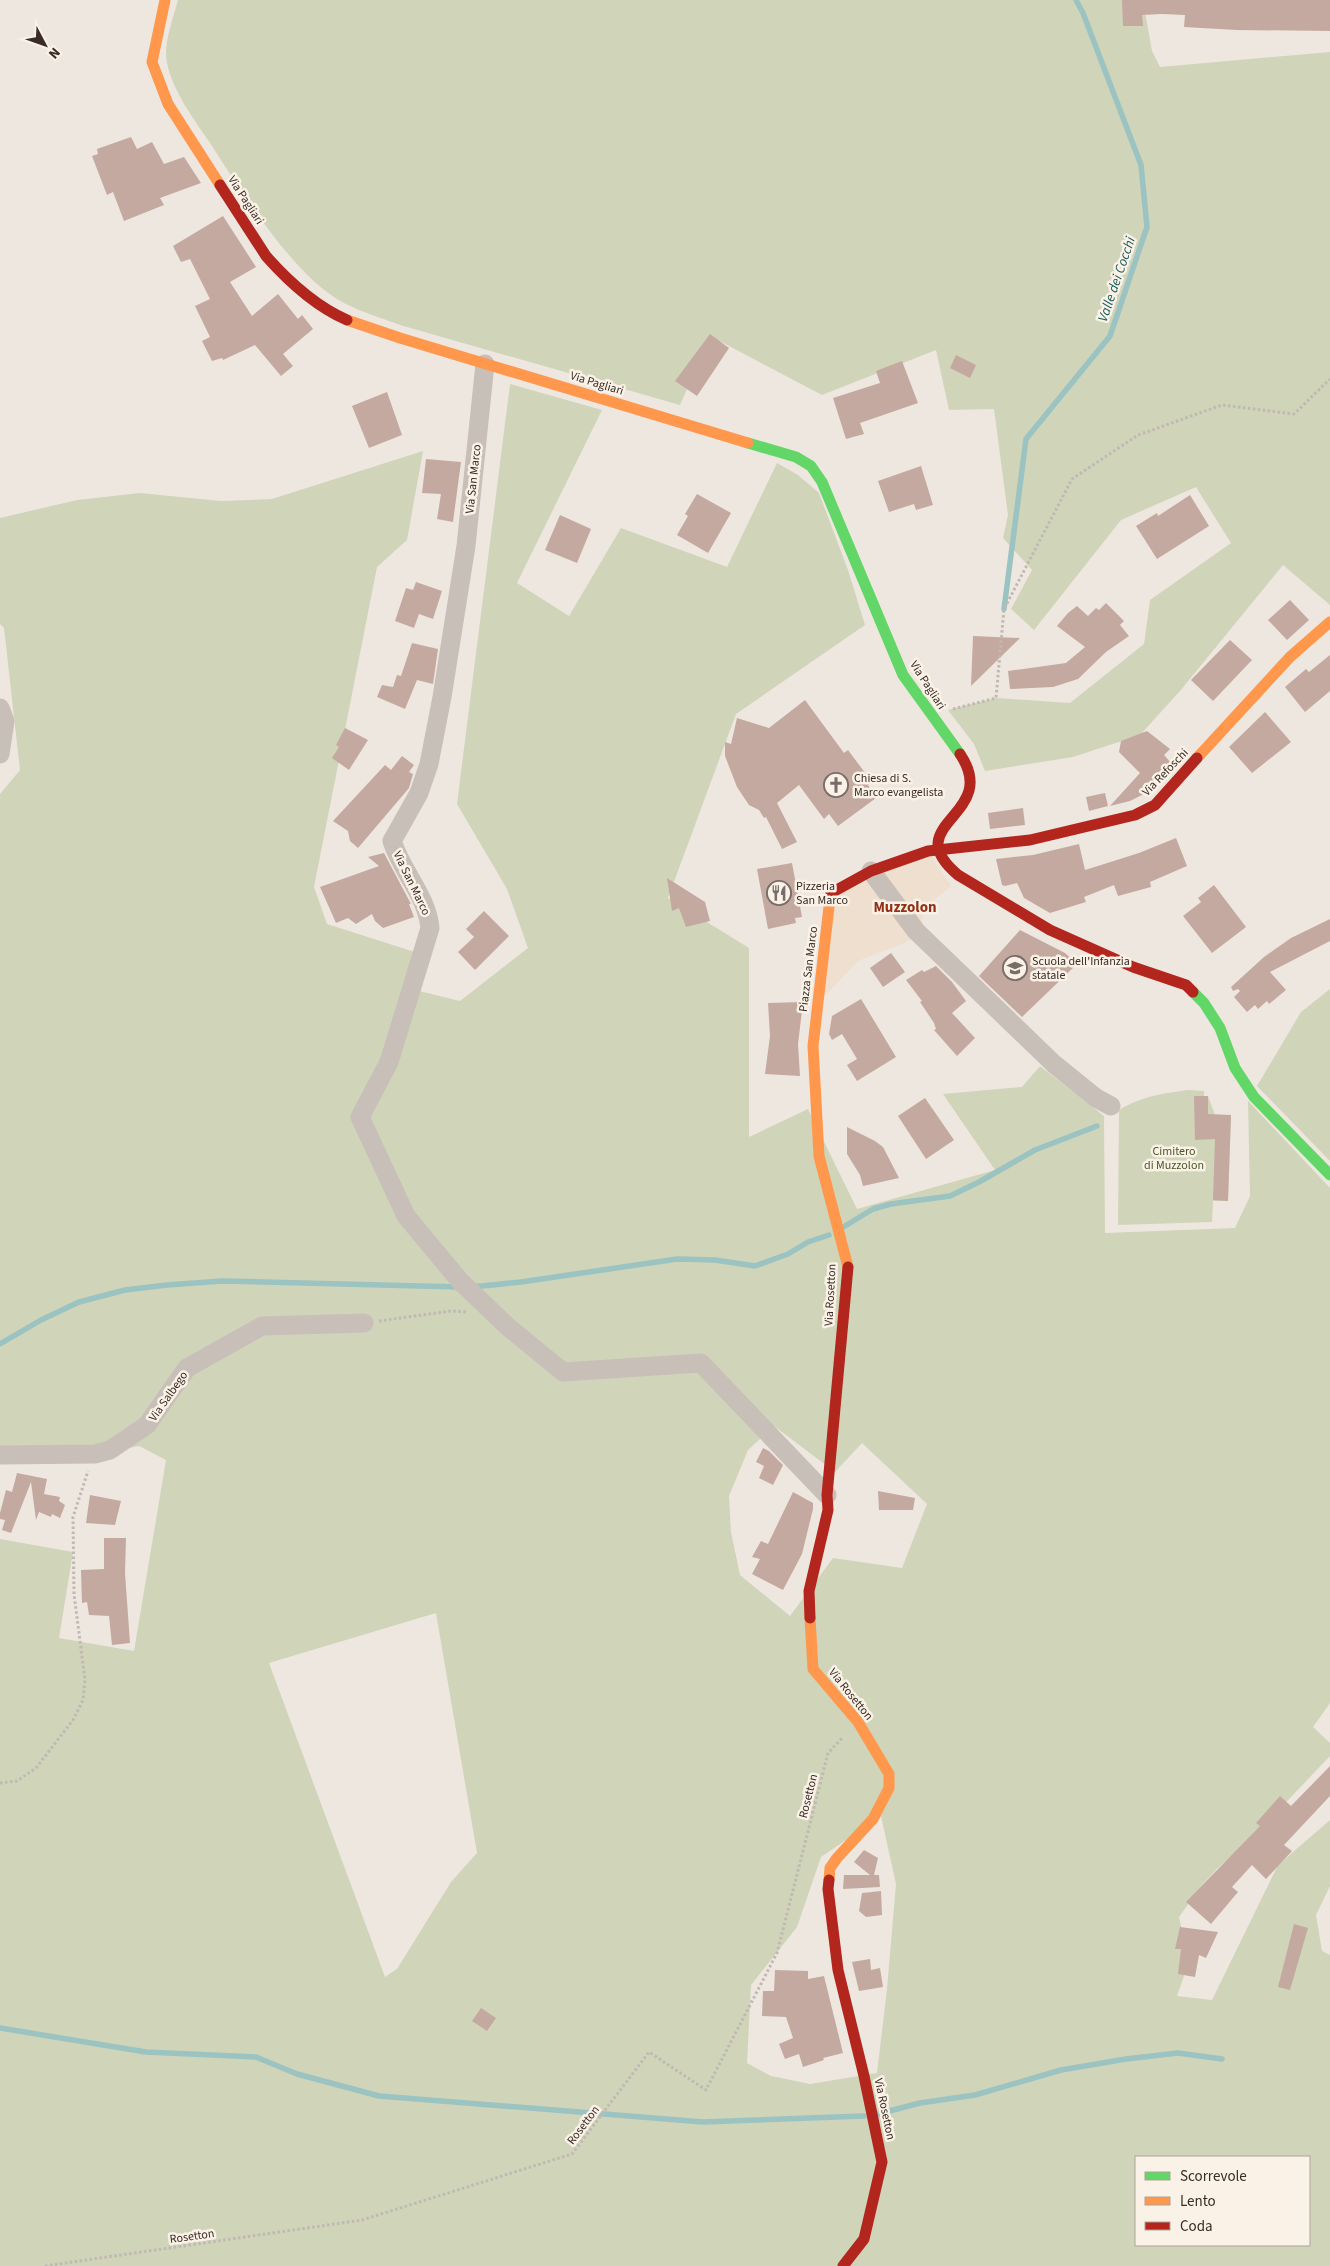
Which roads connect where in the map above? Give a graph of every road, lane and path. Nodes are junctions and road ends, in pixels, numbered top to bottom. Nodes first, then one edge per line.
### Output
1 (165, 0) edge
2 (485, 364) junction
3 (1330, 378) edge
4 (1330, 622) edge
5 (0, 708) edge
6 (948, 710) dead end
7 (0, 754) edge
8 (938, 851) junction
9 (871, 871) junction
10 (812, 1046) joint
11 (1111, 1106) dead end
12 (1330, 1175) edge
13 (496, 1315) junction
14 (364, 1323) joint
15 (95, 1454) junction
16 (0, 1455) edge
17 (827, 1495) junction
18 (858, 1722) junction
19 (0, 1783) edge
20 (45, 2266) edge
21 (843, 2266) edge

1 - 2 street, Via Pagliari
2 - 8 street, Via Pagliari
2 - 13 street, Via San Marco
3 - 6 path
4 - 8 street, Via Refoschi
5 - 7 street
8 - 9 street, Piazza San Marco
8 - 12 street
9 - 10 street, Piazza San Marco
9 - 11 street
10 - 17 street, Via Rosetton
13 - 14 path
13 - 17 street
14 - 15 street, Via Salbego
15 - 16 street, Via Salbego
15 - 19 path
17 - 18 street, Via Rosetton
18 - 20 path, Rosetton
18 - 21 street, Via Rosetton

